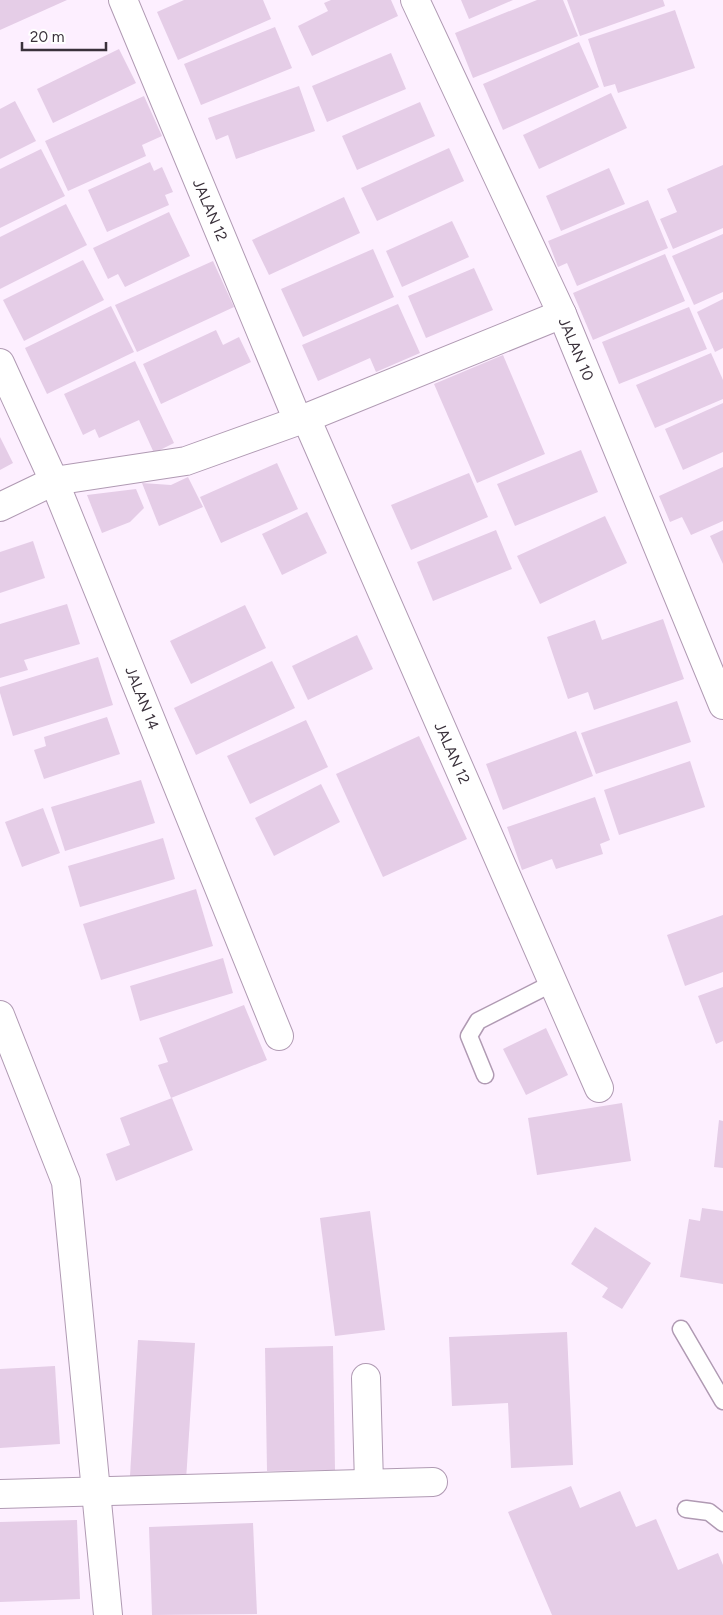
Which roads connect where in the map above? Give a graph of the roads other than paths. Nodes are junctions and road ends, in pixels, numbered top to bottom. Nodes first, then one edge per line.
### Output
1 (122, 0) edge
2 (415, 0) edge
3 (562, 314) junction
4 (0, 363) edge
5 (302, 419) junction
6 (54, 481) junction
7 (0, 507) edge
8 (723, 704) edge
9 (553, 983) junction
10 (0, 1015) edge
11 (280, 1036) dead end
12 (485, 1075) dead end
13 (599, 1088) dead end
14 (681, 1329) dead end
15 (366, 1378) dead end
16 (723, 1401) edge
17 (433, 1482) dead end
18 (369, 1483) junction
19 (97, 1492) junction
20 (0, 1494) edge
21 (686, 1509) dead end
22 (723, 1523) edge
23 (108, 1615) edge

1 - 5 street, JALAN 12
2 - 3 street, JALAN 10
3 - 5 street
3 - 8 street, JALAN 10
4 - 6 street, JALAN 14
5 - 6 street
5 - 9 street, JALAN 12
6 - 7 street
6 - 11 street, JALAN 14
9 - 12 lane
9 - 13 street, JALAN 12
10 - 19 street
14 - 16 lane
15 - 18 street
17 - 18 street
18 - 19 street
19 - 20 street
19 - 23 street
21 - 22 lane

